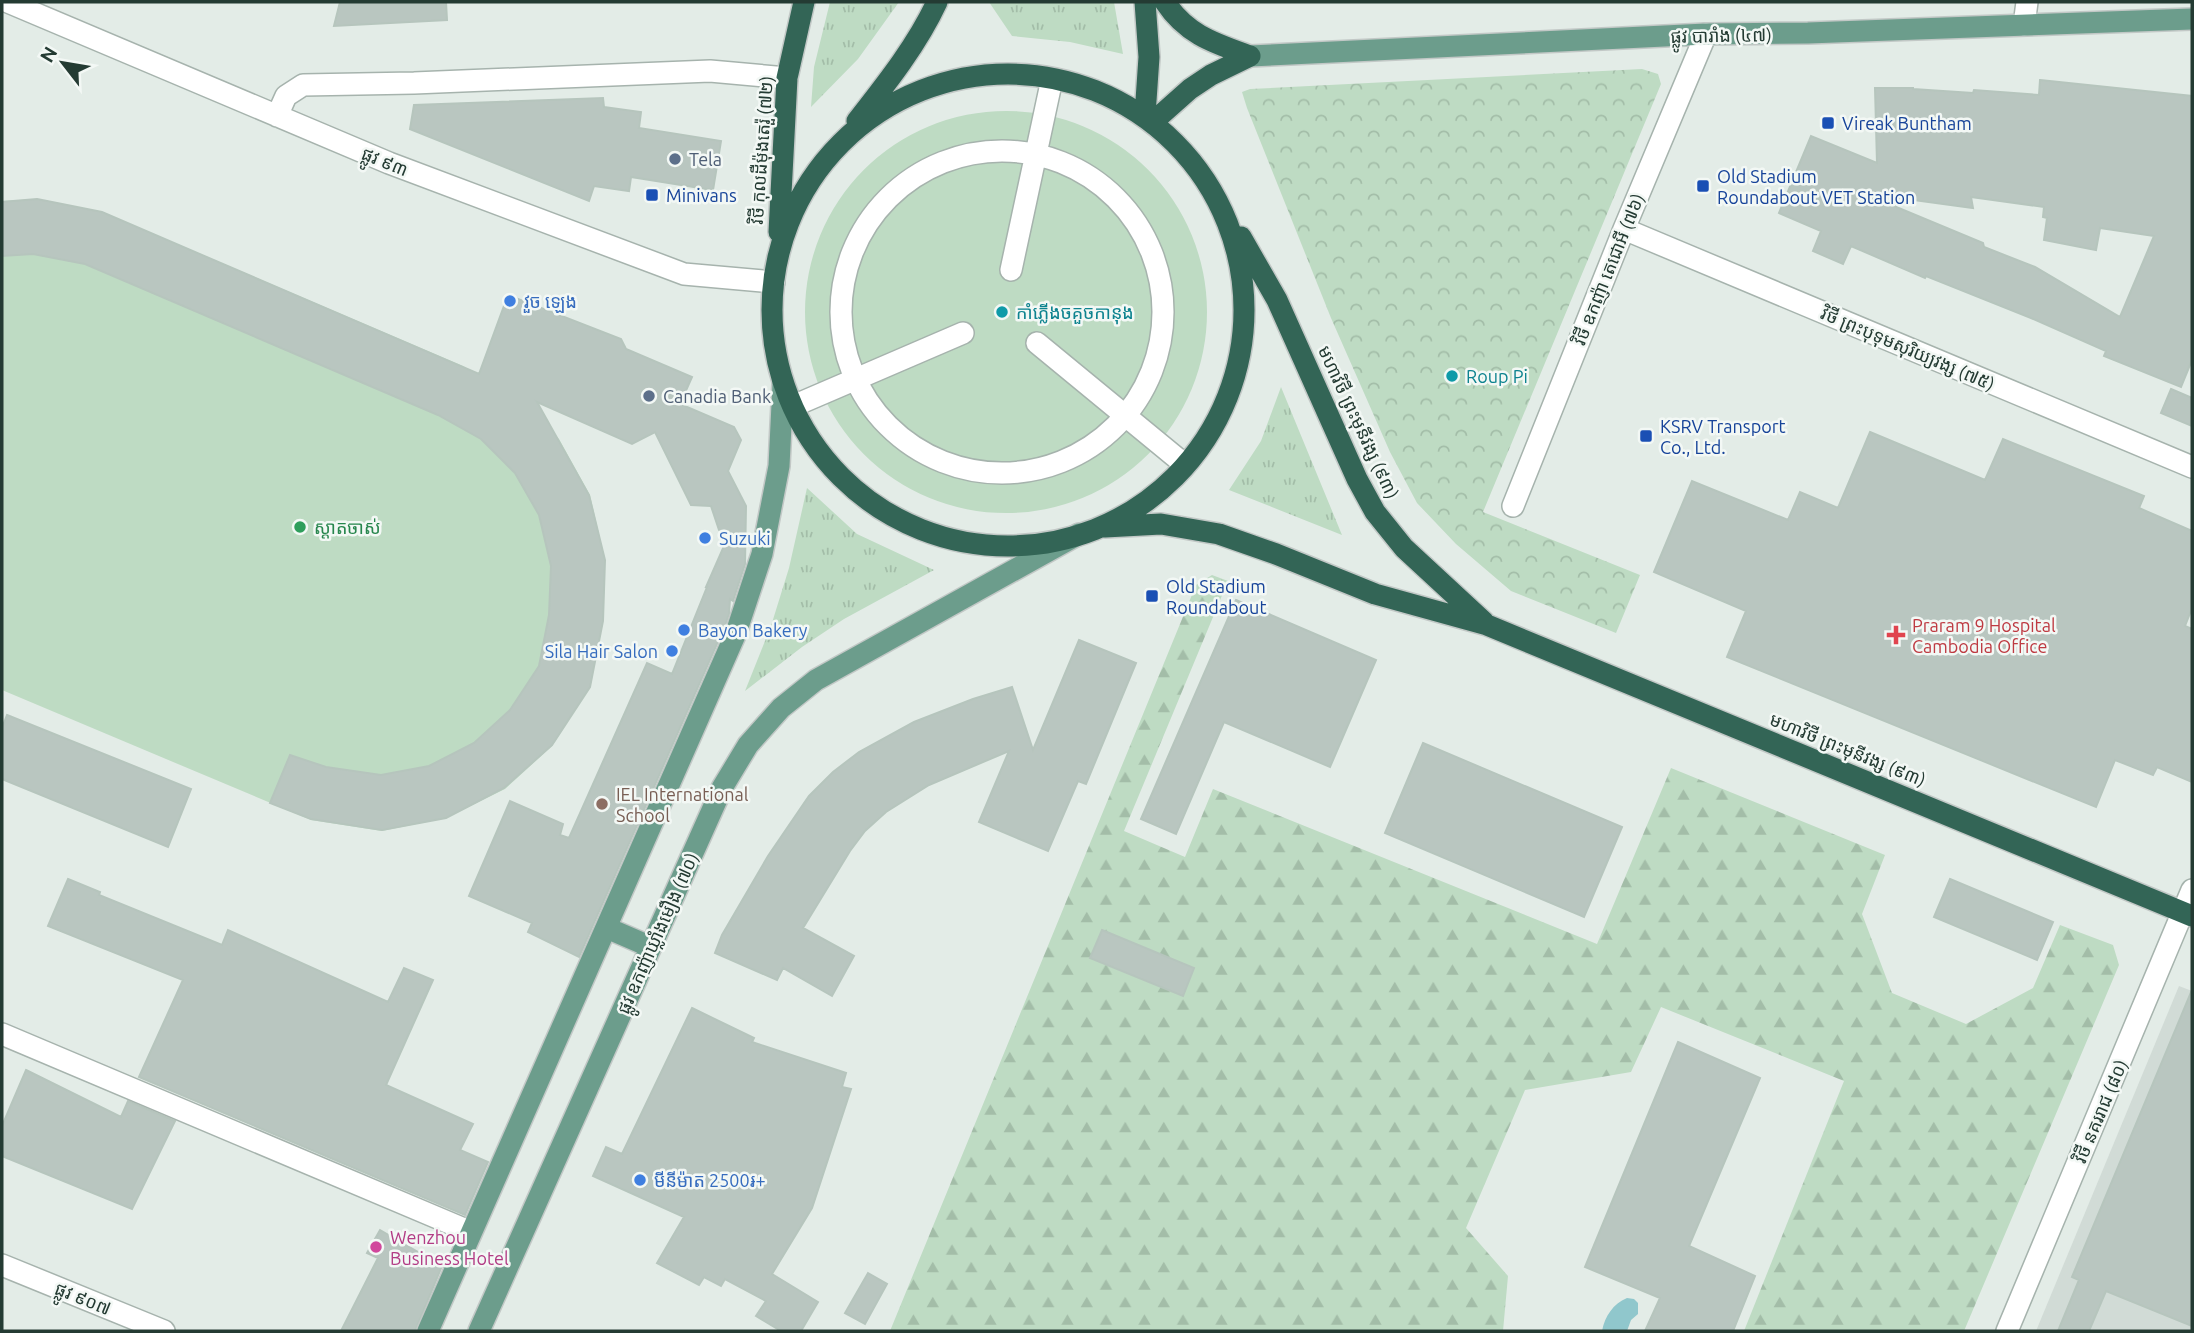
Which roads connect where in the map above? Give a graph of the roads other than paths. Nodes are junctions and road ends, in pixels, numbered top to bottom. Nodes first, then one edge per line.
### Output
1 (8, 2) edge
2 (804, 2) edge
3 (937, 2) edge
4 (1145, 2) edge
5 (1165, 2) edge
6 (2027, 2) edge
7 (2192, 19) edge
8 (2024, 25) junction
9 (1706, 34) junction
10 (1250, 56) junction
11 (787, 78) junction
12 (1052, 79) junction
13 (277, 116) junction
14 (1149, 118) junction
15 (841, 142) junction
16 (1036, 154) junction
17 (1227, 211) junction
18 (1624, 229) junction
19 (777, 261) junction
20 (1011, 270) dead end
21 (774, 282) junction
22 (962, 332) dead end
23 (1037, 343) dead end
24 (855, 379) junction
25 (783, 384) junction
26 (791, 407) junction
27 (1126, 416) junction
28 (1184, 464) junction
29 (2192, 467) edge
30 (1513, 506) dead end
31 (1100, 527) junction
32 (1079, 534) junction
33 (1487, 625) junction
34 (2192, 890) edge
35 (2188, 914) edge
36 (607, 928) junction
37 (651, 947) junction
38 (2, 1034) edge
39 (471, 1232) junction
40 (2, 1265) edge
41 (164, 1331) edge
42 (428, 1331) edge
43 (479, 1331) edge
44 (2007, 1331) edge

1 - 13 street, ផ្លូវ ៩៣
2 - 11 highway, វិថី កុលដឺម៉ុងតេរ៉ួ (៧២)
3 - 15 highway
4 - 14 highway
5 - 10 highway
6 - 8 street
7 - 8 main road, ផ្លូវ បារាំង (៤៧)
8 - 9 main road, ផ្លូវ បារាំង (៤៧)
9 - 10 main road, ផ្លូវ បារាំង (៤៧)
9 - 18 street, វិថី ឧកញ៉ា តេជោអី (៧៦)
10 - 14 highway
11 - 13 street
11 - 19 highway, វិថី កុលដឺម៉ុងតេរ៉ួ (៧២)
12 - 14 highway
12 - 15 highway
12 - 16 street
13 - 21 street, ផ្លូវ ៩៣
14 - 17 highway
15 - 19 highway
16 - 20 street
16 - 24 street
16 - 27 street
17 - 28 highway
17 - 33 highway, មហាវិថី ព្រះមុនីវង្ស (៩៣)
18 - 29 street, វិថី ព្រះបុទុមសុរិយ្យវង្ស (៧៥)
18 - 30 street, វិថី ឧកញ៉ា តេជោអី (៧៦)
19 - 21 highway
21 - 25 highway
22 - 24 street
23 - 27 street
24 - 26 street
24 - 27 street
25 - 26 highway
25 - 36 main road
26 - 32 highway
27 - 28 street
28 - 31 highway
31 - 32 highway
31 - 33 highway, មហាវិថី ព្រះមុនីវង្ស (៩៣)
32 - 37 main road, ផ្លូវ ឧកញ៉ាឃ្លាំងមឿង (៧០)
33 - 35 highway, មហាវិថី ព្រះមុនីវង្ស (៩៣)
34 - 35 street, វិថី នគររាជ (៨០)
35 - 44 street, វិថី នគររាជ (៨០)
36 - 37 main road
36 - 39 main road
37 - 43 main road, ផ្លូវ ឧកញ៉ាឃ្លាំងមឿង (៧០)
38 - 39 street
39 - 42 main road
40 - 41 street, ផ្លូវ ៩០៧

